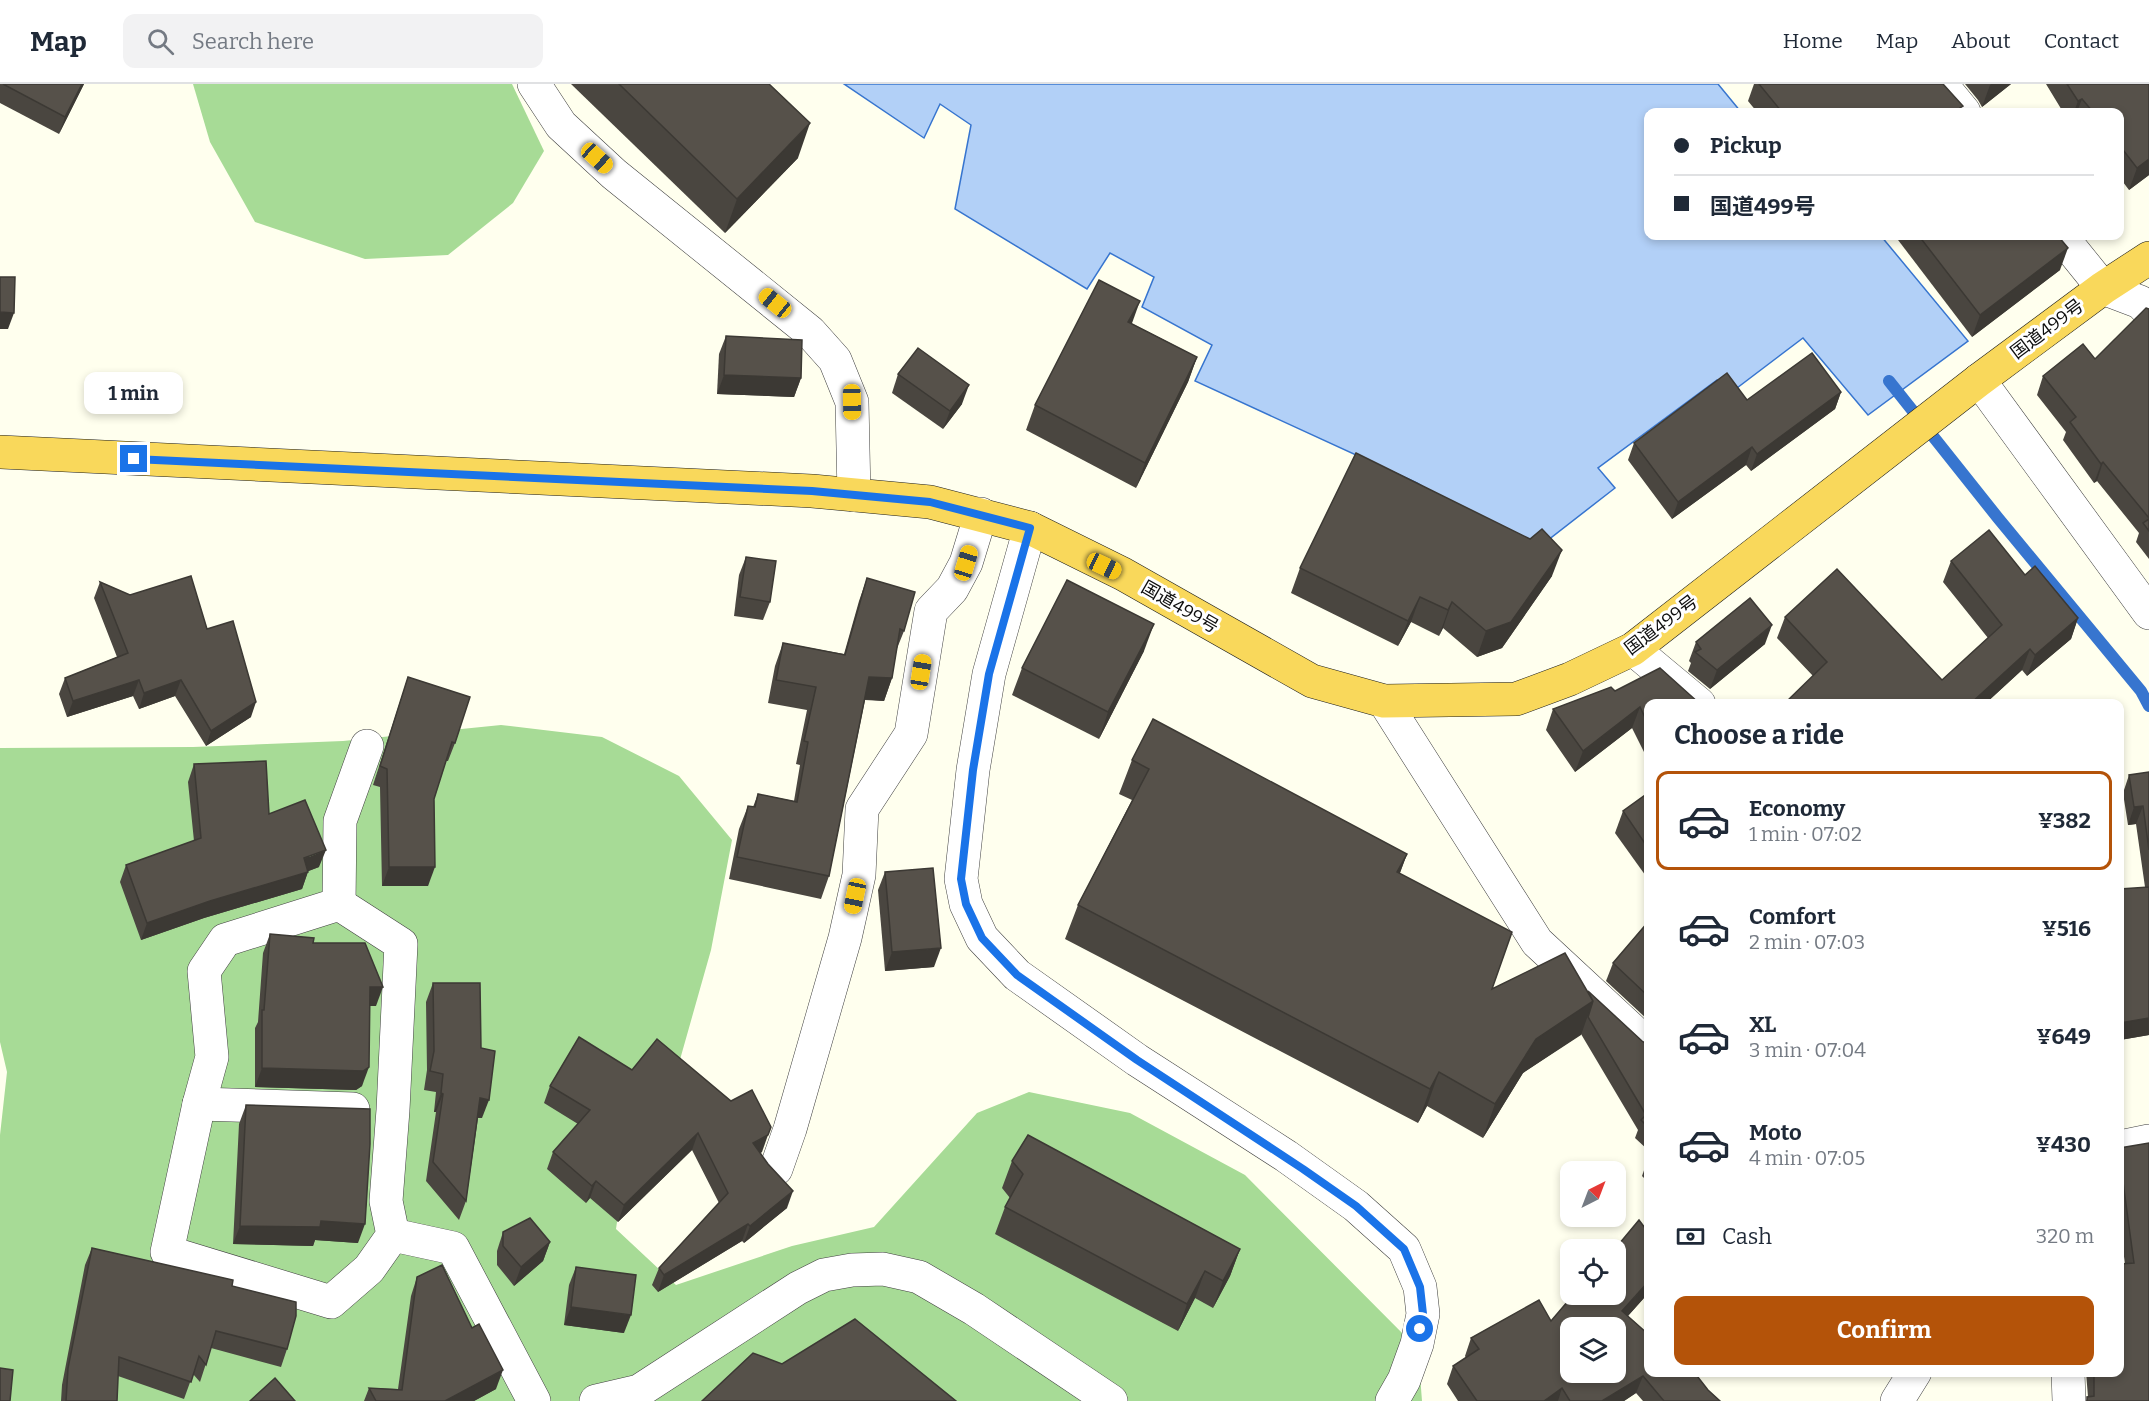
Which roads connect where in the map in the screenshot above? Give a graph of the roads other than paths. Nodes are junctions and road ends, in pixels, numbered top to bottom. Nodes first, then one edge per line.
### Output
1 (534, 84) edge
2 (1941, 84) edge
3 (1961, 108) edge
4 (2064, 240) edge
5 (2149, 258) edge
6 (2103, 288) junction
7 (2149, 311) edge
8 (1979, 380) junction
9 (0, 452) edge
10 (854, 495) junction
11 (981, 514) junction
12 (1030, 528) junction
13 (2149, 613) edge
14 (1633, 649) junction
15 (1694, 699) edge
16 (1384, 701) junction
17 (367, 746) dead end
18 (339, 904) junction
19 (1644, 1041) edge
20 (199, 1104) junction
21 (393, 1110) junction
22 (2149, 1141) edge
23 (2124, 1146) edge
24 (776, 1170) edge
25 (393, 1235) junction
26 (1911, 1377) edge
27 (2068, 1377) edge
28 (534, 1401) edge
29 (596, 1401) edge
30 (1111, 1401) edge
31 (1392, 1401) edge
32 (1896, 1401) edge
33 (2069, 1401) edge

1 - 10 street
2 - 3 street
4 - 6 street
5 - 6 highway, 国道499号
6 - 7 street
6 - 8 highway, 国道499号
8 - 13 street
8 - 14 highway, 国道499号
9 - 10 highway, 国道499号
10 - 11 highway, 国道499号
11 - 12 highway, 国道499号
11 - 24 street
12 - 16 highway, 国道499号
12 - 31 street
14 - 15 street
14 - 16 highway, 国道499号
16 - 19 street
17 - 18 street
18 - 20 street
18 - 21 street
20 - 21 street
20 - 25 street
21 - 25 street
22 - 23 street
25 - 28 street
26 - 32 street
27 - 33 street
29 - 30 street

